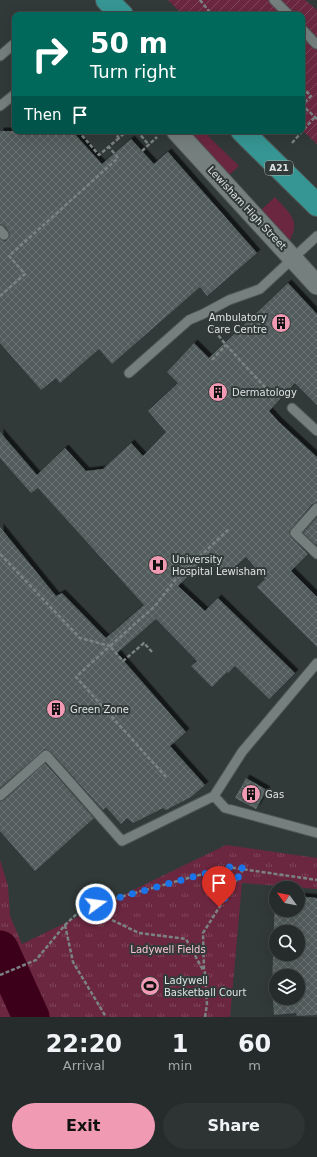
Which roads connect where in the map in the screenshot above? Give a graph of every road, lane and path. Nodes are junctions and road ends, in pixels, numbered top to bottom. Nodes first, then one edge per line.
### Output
1 (200, 0) edge
2 (274, 0) edge
3 (210, 12) edge
4 (286, 12) edge
5 (305, 32) edge
6 (317, 44) edge
7 (12, 46) edge
8 (0, 56) edge
9 (305, 90) edge
10 (12, 96) edge
11 (305, 102) edge
12 (0, 106) edge
13 (305, 108) edge
14 (316, 118) edge
15 (305, 129) edge
16 (81, 134) edge
17 (116, 134) edge
18 (124, 134) edge
19 (140, 134) edge
20 (179, 134) edge
21 (245, 134) edge
22 (301, 134) edge
23 (119, 138) junction
24 (292, 143) dead end
25 (149, 144) dead end
26 (109, 147) junction
27 (317, 204) edge
28 (317, 236) edge
29 (294, 258) junction
30 (317, 285) edge
31 (0, 296) edge
32 (203, 314) junction
33 (226, 345) junction
34 (212, 360) dead end
35 (129, 373) dead end
36 (274, 397) dead end
37 (292, 408) dead end
38 (317, 431) edge
39 (317, 508) edge
40 (230, 528) dead end
41 (0, 554) edge
42 (317, 554) edge
43 (110, 646) junction
44 (152, 652) dead end
45 (317, 663) edge
46 (166, 777) dead end
47 (0, 796) edge
48 (214, 796) junction
49 (317, 833) edge
50 (244, 868) junction
51 (317, 880) edge
52 (84, 907) junction
53 (65, 925) junction
54 (204, 970) junction
55 (0, 975) edge
56 (106, 1017) edge
57 (205, 1017) edge

1 - 3 path
2 - 4 lane
5 - 6 lane
7 - 8 lane
9 - 11 path
10 - 12 lane
13 - 14 path
14 - 15 path
16 - 26 path
17 - 23 path
18 - 23 path
19 - 25 path
20 - 29 street, Lewisham High Street
21 - 27 highway, A21
22 - 24 path
23 - 26 path
26 - 31 path
28 - 29 lane
29 - 30 street, Lewisham High Street
29 - 32 lane
32 - 33 path
32 - 35 lane
33 - 34 path
33 - 36 path
37 - 38 lane
39 - 42 lane
40 - 43 path
41 - 43 path
43 - 44 path
43 - 46 path
45 - 48 lane
47 - 48 lane
48 - 49 lane
50 - 51 path
50 - 52 path
50 - 54 path
52 - 53 path
52 - 54 path
53 - 55 path
53 - 56 path
54 - 57 path

